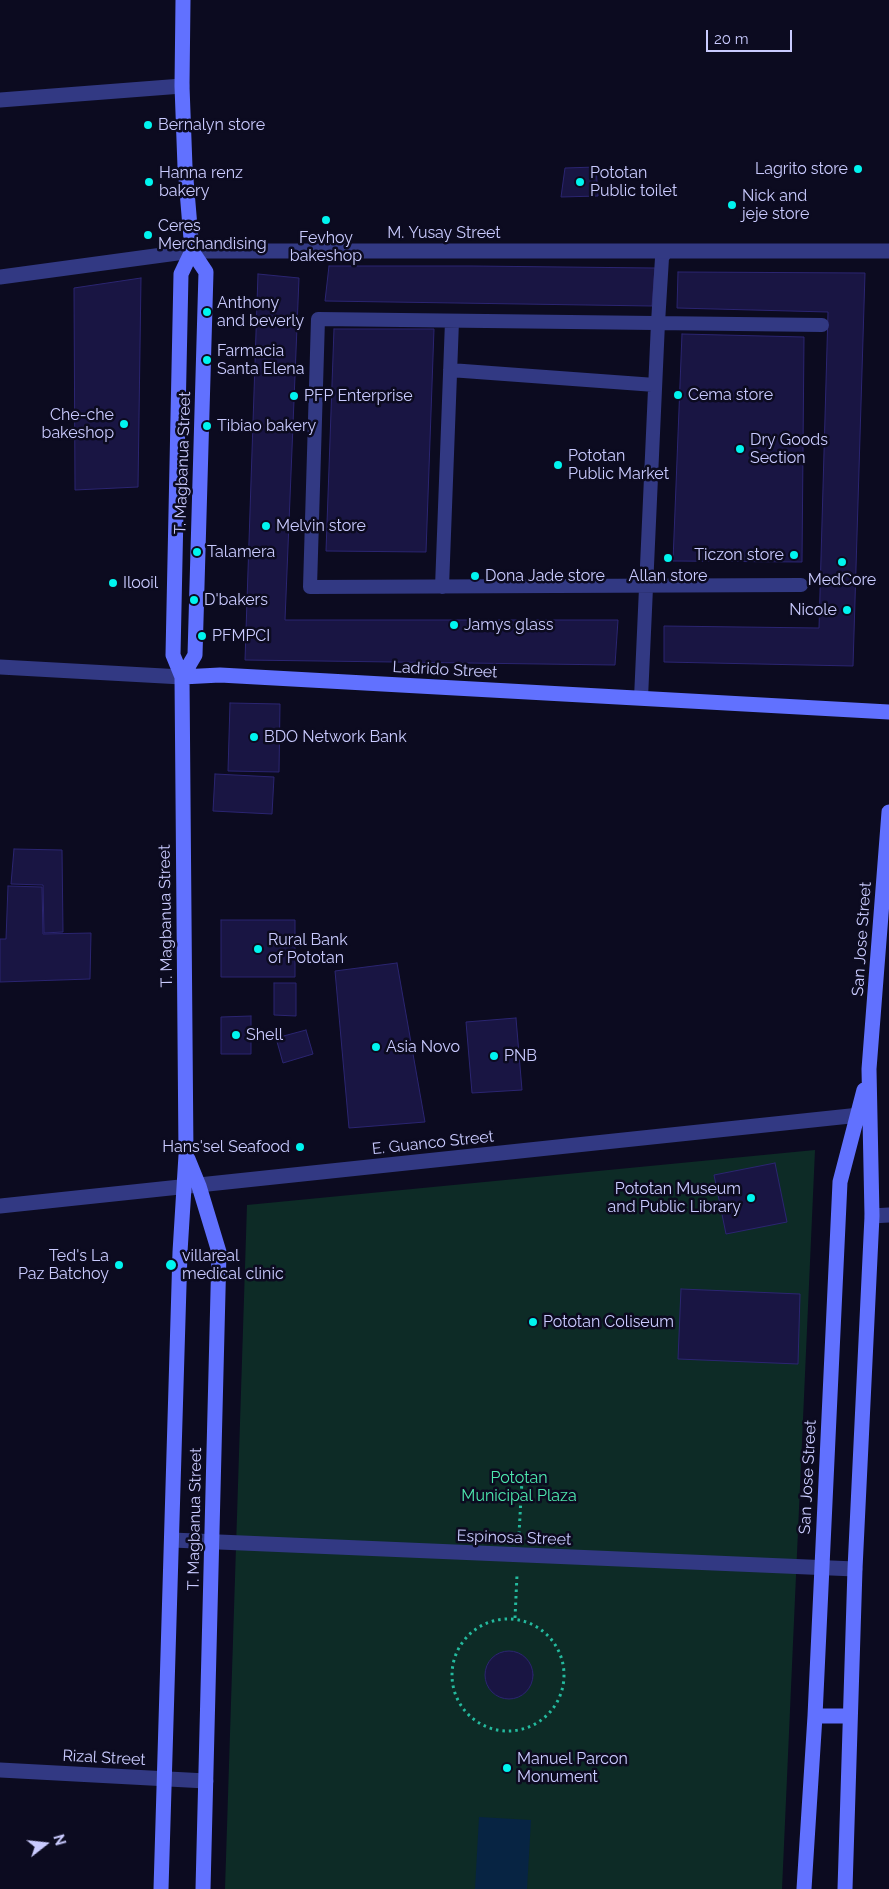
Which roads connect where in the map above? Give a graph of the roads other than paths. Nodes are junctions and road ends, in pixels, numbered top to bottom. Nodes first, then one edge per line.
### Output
1 (183, 0) edge
2 (182, 86) junction
3 (0, 100) edge
4 (192, 250) junction
5 (666, 251) junction
6 (889, 251) edge
7 (0, 277) edge
8 (452, 321) junction
9 (658, 323) junction
10 (822, 324) dead end
11 (450, 370) junction
12 (655, 385) junction
13 (645, 586) junction
14 (801, 586) dead end
15 (442, 587) junction
16 (0, 667) edge
17 (182, 677) junction
18 (641, 698) junction
19 (889, 712) edge
20 (889, 812) edge
21 (864, 1114) junction
22 (192, 1187) junction
23 (0, 1206) edge
24 (872, 1216) junction
25 (889, 1216) edge
26 (172, 1540) junction
27 (212, 1542) junction
28 (821, 1568) junction
29 (855, 1569) junction
30 (815, 1716) junction
31 (850, 1716) junction
32 (0, 1770) edge
33 (165, 1778) junction
34 (206, 1781) junction
35 (161, 1889) edge
36 (203, 1889) edge
37 (804, 1889) edge
38 (845, 1889) edge

1 - 2 main road, T. Magbanua Street
2 - 3 street
2 - 4 main road, T. Magbanua Street
4 - 5 street, M. Yusay Street
4 - 7 street, M. Yusay Street
4 - 17 main road, T. Magbanua Street
4 - 17 main road, T. Magbanua Street
5 - 6 street, M. Yusay Street
5 - 9 lane
8 - 9 lane
8 - 11 lane
8 - 15 lane
9 - 10 lane
9 - 12 lane
11 - 12 lane
11 - 15 lane
12 - 13 lane
13 - 14 lane
13 - 15 lane
13 - 18 lane
16 - 17 street, Ladrido Street
17 - 18 main road, Ladrido Street
17 - 22 main road, T. Magbanua Street
18 - 19 main road, Ladrido Street
20 - 21 main road, San Jose Street
21 - 22 street, E. Guanco Street
21 - 24 main road, San Jose Street
21 - 28 main road, San Jose Street
22 - 23 street, E. Guanco Street
22 - 26 main road, T. Magbanua Street
22 - 27 main road, T. Magbanua Street
24 - 25 street
24 - 29 main road, San Jose Street
26 - 27 street, Espinosa Street
26 - 33 main road, T. Magbanua Street
27 - 28 street, Espinosa Street
27 - 34 main road, T. Magbanua Street
28 - 29 street, Espinosa Street
28 - 30 main road, San Jose Street
29 - 31 main road, San Jose Street
30 - 31 main road
30 - 37 main road, San Jose Street
31 - 38 main road, San Jose Street
32 - 33 street, Rizal Street
33 - 34 street, Rizal Street
33 - 35 main road, T. Magbanua Street
34 - 36 main road, T. Magbanua Street

